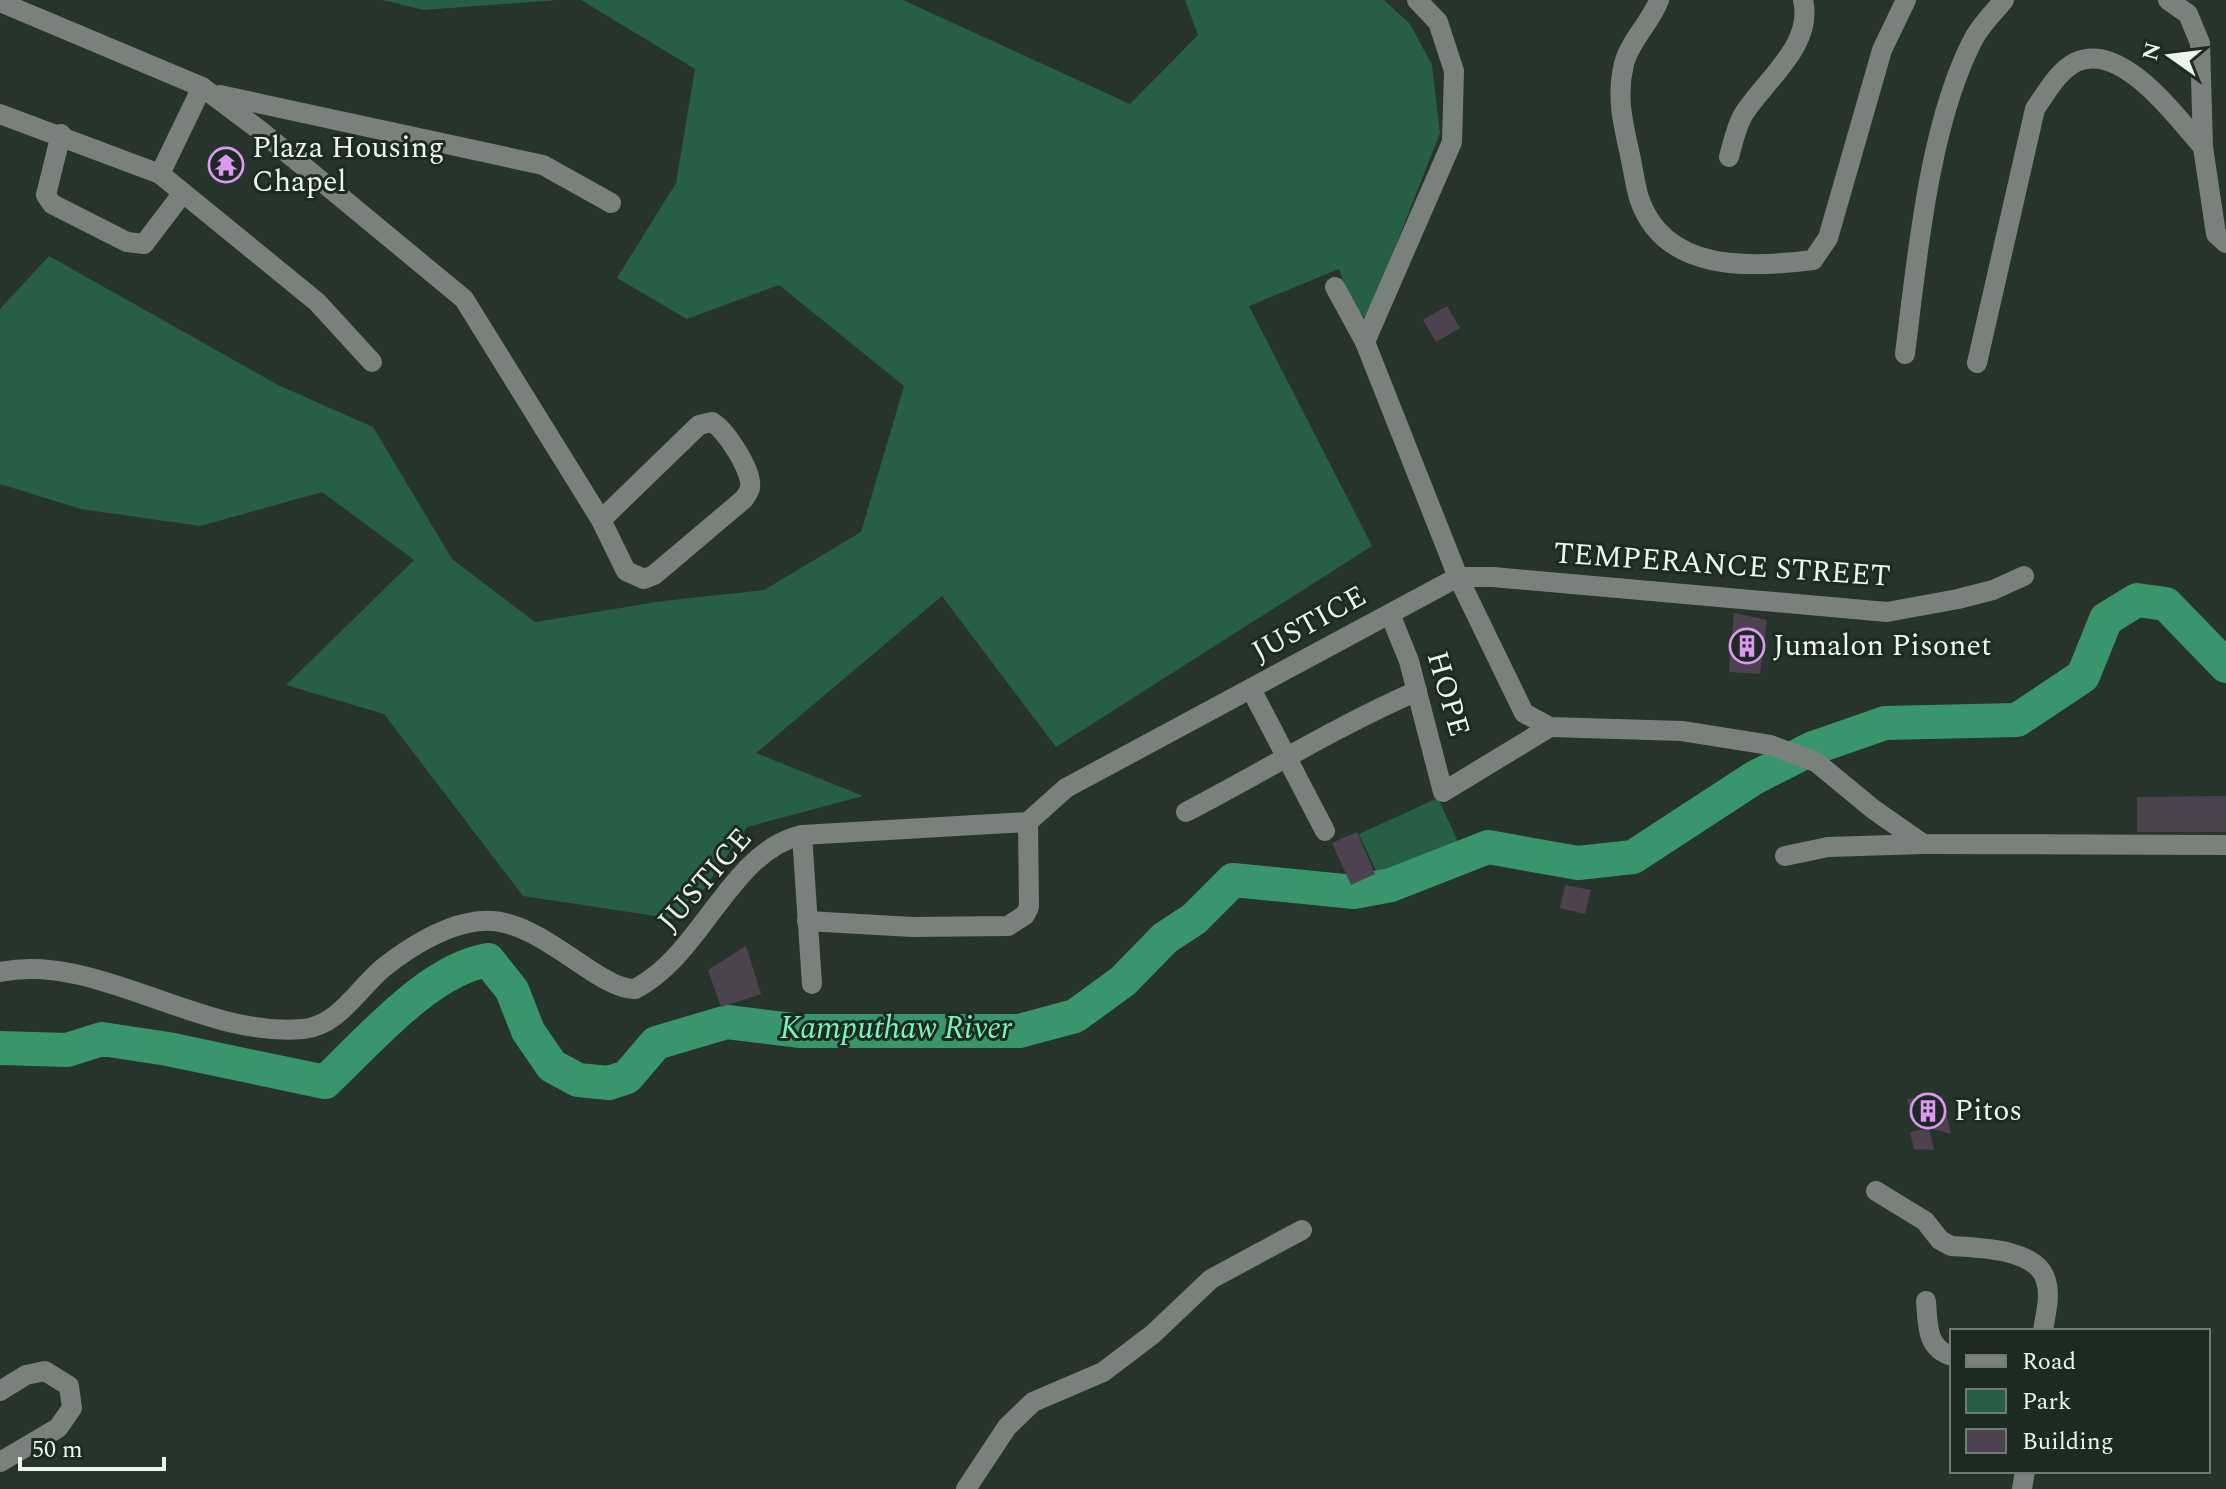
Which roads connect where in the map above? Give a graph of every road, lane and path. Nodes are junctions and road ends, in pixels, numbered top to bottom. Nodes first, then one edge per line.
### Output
1 (1417, 0) edge
2 (1659, 0) edge
3 (1803, 0) edge
4 (1906, 0) edge
5 (2004, 0) edge
6 (2168, 0) edge
7 (0, 2) edge
8 (207, 90) junction
9 (0, 114) edge
10 (61, 134) junction
11 (2203, 147) junction
12 (1729, 157) dead end
13 (160, 174) junction
14 (182, 194) junction
15 (611, 203) dead end
16 (2226, 243) edge
17 (1335, 287) dead end
18 (1365, 342) junction
19 (1905, 354) dead end
20 (372, 362) dead end
21 (1977, 363) dead end
22 (601, 520) junction
23 (2024, 576) dead end
24 (1458, 577) junction
25 (1390, 614) junction
26 (1251, 689) junction
27 (1417, 691) junction
28 (1550, 727) junction
29 (1289, 758) junction
30 (1186, 812) dead end
31 (1028, 822) junction
32 (1325, 831) dead end
33 (802, 835) junction
34 (1923, 844) junction
35 (2226, 845) edge
36 (1785, 856) dead end
37 (807, 921) junction
38 (0, 972) edge
39 (812, 984) dead end
40 (1876, 1191) dead end
41 (1302, 1230) dead end
42 (1926, 1301) dead end
43 (2043, 1329) edge
44 (1950, 1356) edge
45 (0, 1391) edge
46 (0, 1462) edge
47 (966, 1489) edge

1 - 18 street
2 - 4 street
3 - 12 street
5 - 19 street
6 - 11 street
7 - 8 street
8 - 13 street
8 - 15 street
8 - 22 street
9 - 10 street
10 - 13 street
10 - 14 street
11 - 16 street
11 - 21 street
13 - 14 street
14 - 20 street
17 - 18 street
18 - 24 street
22 - 22 street
23 - 24 street, TEMPERANCE STREET
24 - 25 street, JUSTICE
24 - 28 street
25 - 26 street, JUSTICE
25 - 27 street, HOPE
26 - 29 street
26 - 31 street, JUSTICE
27 - 28 street, HOPE
27 - 29 street
28 - 34 street
29 - 30 street
29 - 32 street
31 - 33 street, JUSTICE
31 - 37 street
33 - 37 street
33 - 38 street, JUSTICE
34 - 35 street
34 - 36 street
37 - 39 street
40 - 43 street
41 - 47 street
42 - 44 street
45 - 46 street

